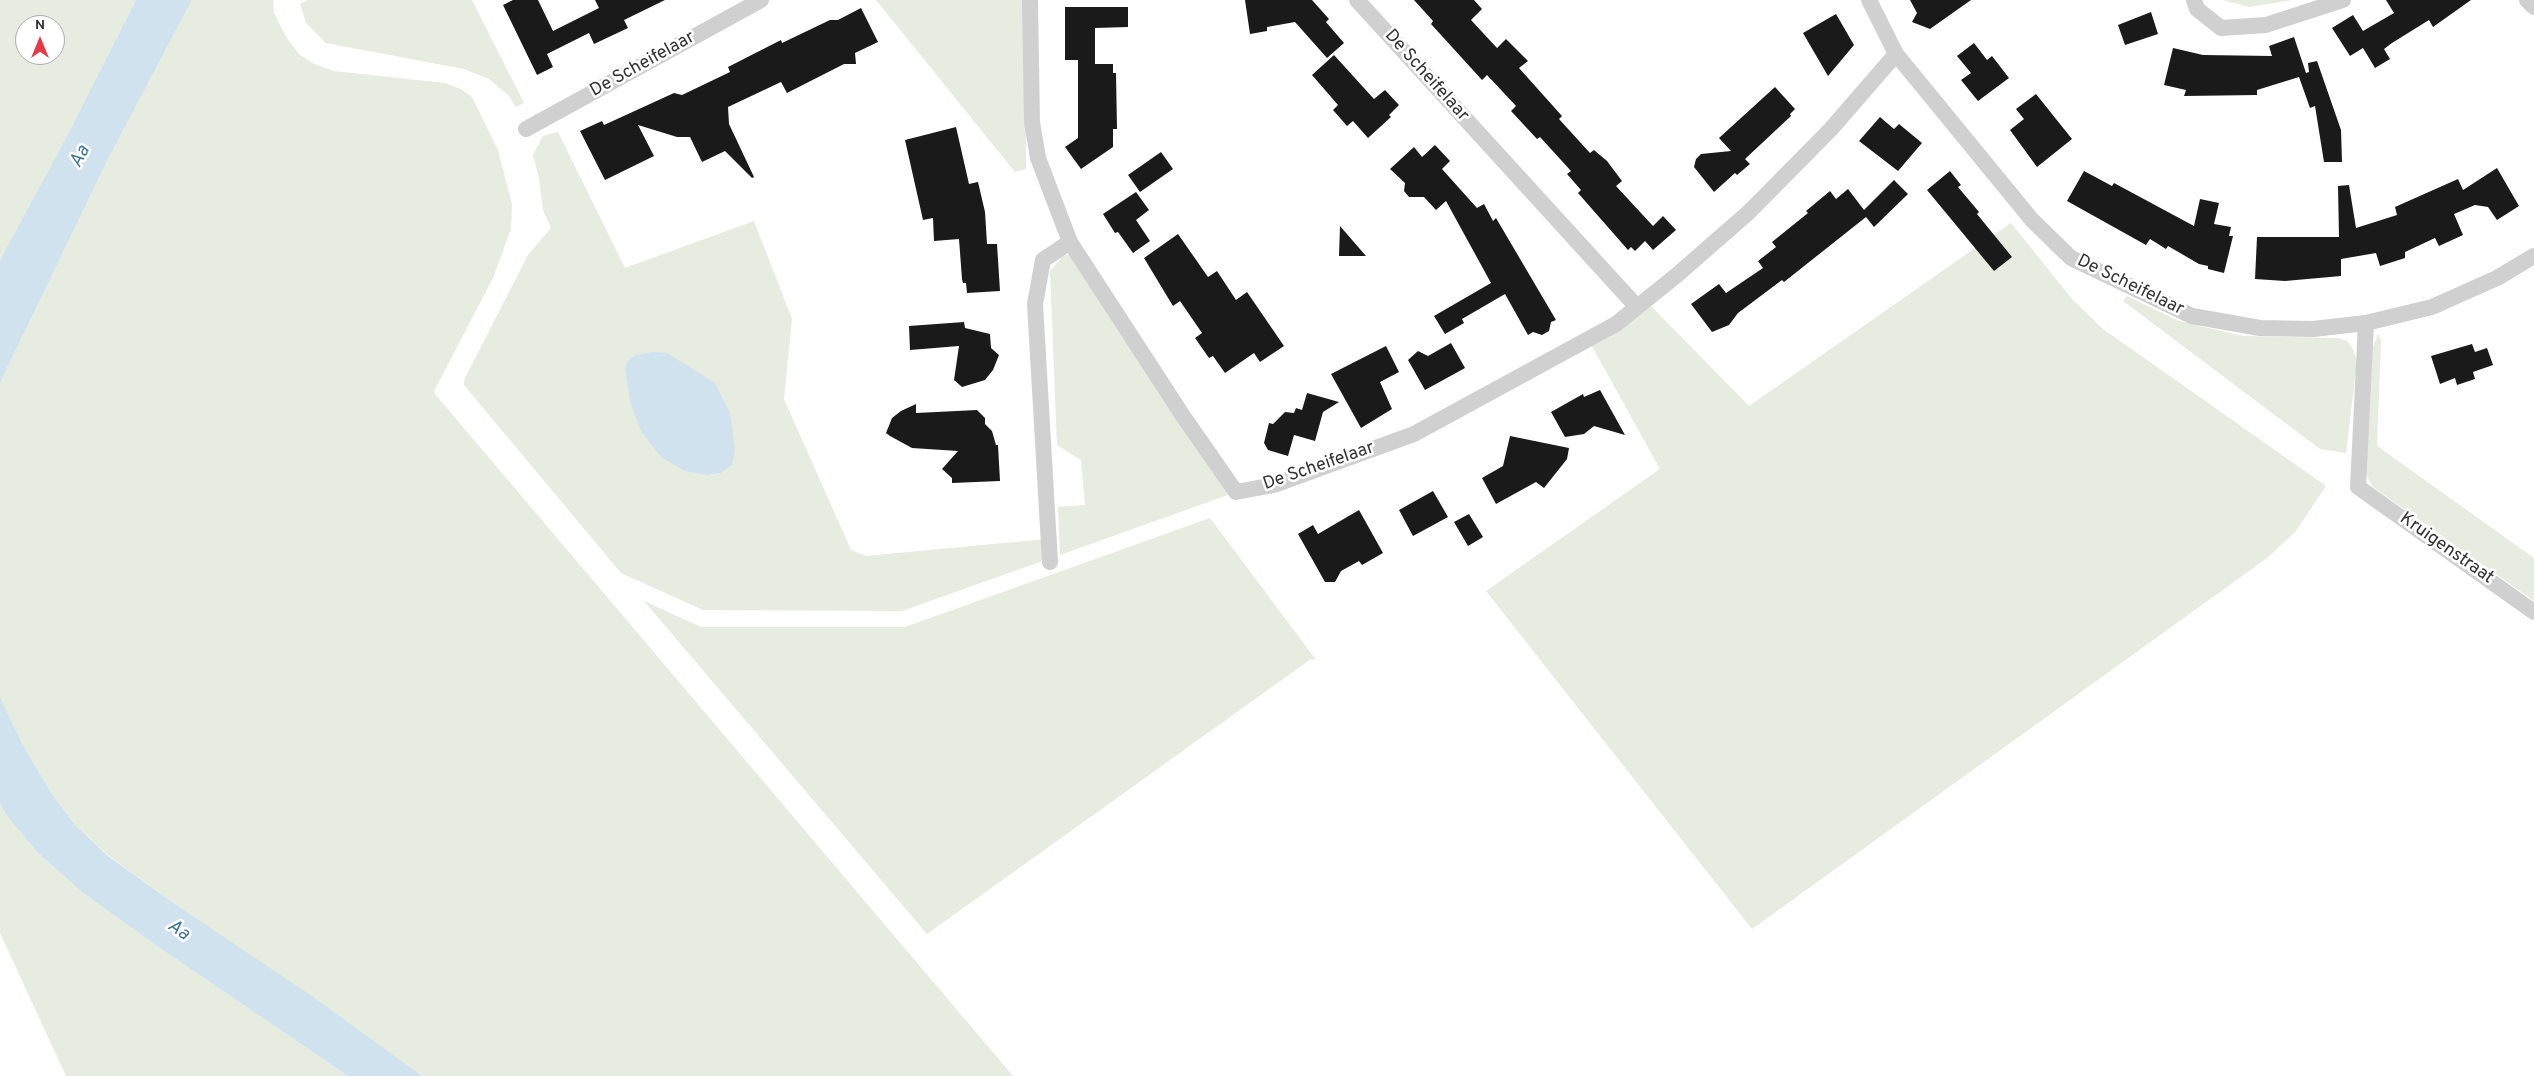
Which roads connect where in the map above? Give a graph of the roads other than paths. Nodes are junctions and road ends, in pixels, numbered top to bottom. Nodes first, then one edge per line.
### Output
1 (761, 0) edge
2 (1030, 0) edge
3 (1357, 0) edge
4 (1869, 0) edge
5 (2194, 0) edge
6 (2343, 0) edge
7 (2527, 0) edge
8 (2534, 7) edge
9 (1896, 54) junction
10 (526, 129) dead end
11 (1070, 242) junction
12 (2534, 256) edge
13 (1637, 307) junction
14 (2366, 323) junction
15 (1050, 562) dead end
16 (2534, 612) edge

1 - 10 street, De Scheifelaar
2 - 11 street, De Scheifelaar
3 - 13 street, De Scheifelaar
4 - 9 street, De Scheifelaar
5 - 6 street
7 - 8 street
9 - 13 street, De Scheifelaar
9 - 14 street, De Scheifelaar
11 - 13 street, De Scheifelaar
11 - 15 street
12 - 14 street, De Scheifelaar
14 - 16 street, Kruigenstraat

